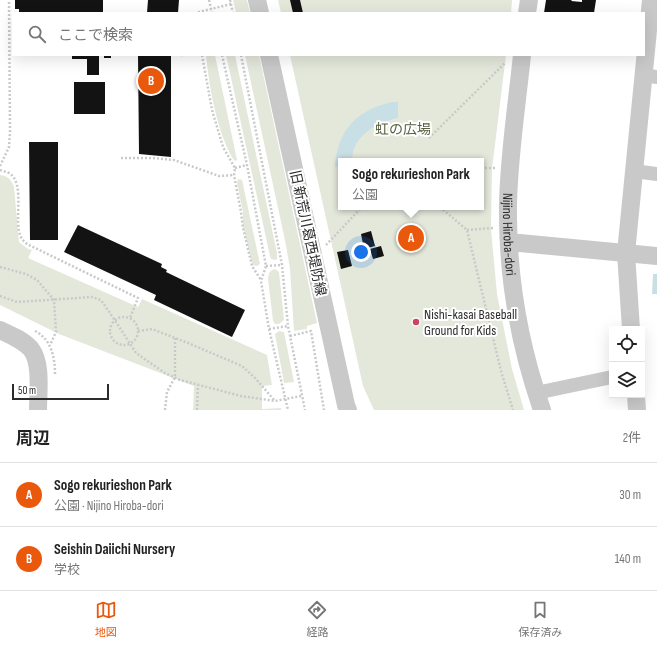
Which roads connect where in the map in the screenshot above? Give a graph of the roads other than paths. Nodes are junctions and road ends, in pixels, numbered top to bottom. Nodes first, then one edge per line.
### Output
1 (257, 0) edge
2 (529, 0) edge
3 (651, 0) edge
4 (260, 12) edge
5 (527, 12) edge
6 (269, 56) edge
7 (516, 57) edge
8 (650, 76) edge
9 (634, 172) junction
10 (657, 174) edge
11 (509, 242) junction
12 (626, 253) junction
13 (657, 256) edge
14 (631, 326) edge
15 (0, 330) edge
16 (609, 378) edge
17 (536, 393) junction
18 (636, 398) edge
19 (38, 410) edge
20 (348, 410) edge
21 (542, 410) edge
22 (637, 410) edge

1 - 4 street
2 - 5 street
3 - 8 street
6 - 20 street, 旧 新荒川葛西堤防線
7 - 11 street, Nijino Hiroba-dori
8 - 9 street
9 - 10 street
9 - 12 street
11 - 12 street
11 - 17 street, Nijino Hiroba-dori
12 - 13 street
12 - 14 street
15 - 19 street
16 - 17 street
17 - 21 street, Nijino Hiroba-dori
18 - 22 street

